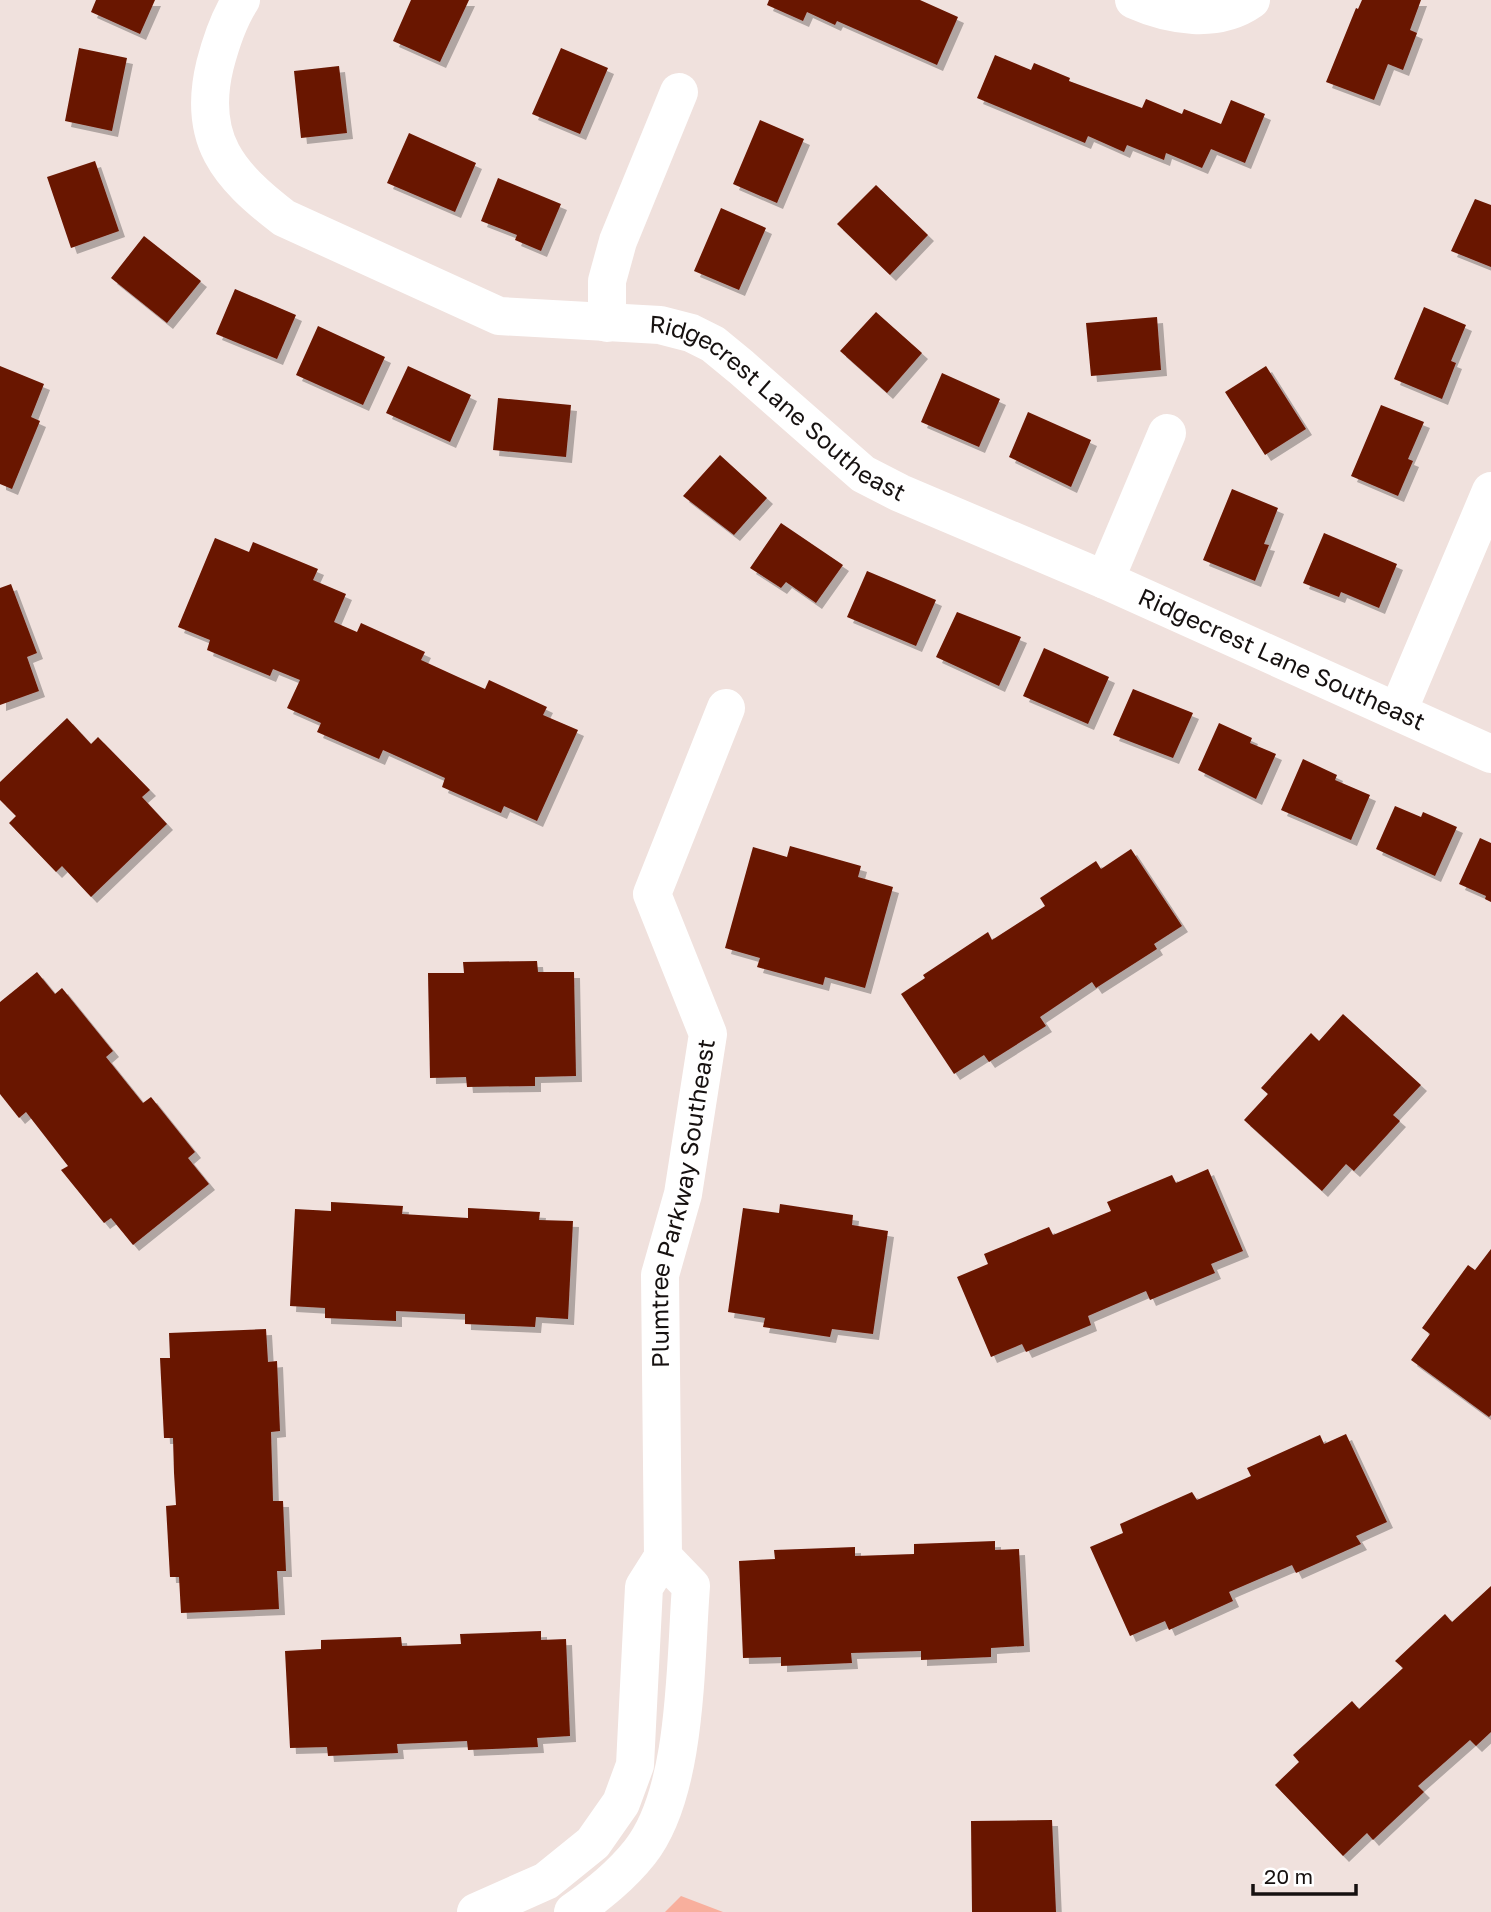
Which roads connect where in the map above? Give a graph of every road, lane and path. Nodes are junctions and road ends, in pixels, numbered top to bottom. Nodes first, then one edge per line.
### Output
1 (241, 0) edge
2 (1134, 0) edge
3 (1251, 0) edge
4 (679, 92) dead end
5 (607, 323) junction
6 (1167, 433) dead end
7 (1491, 491) edge
8 (1105, 580) junction
9 (726, 708) dead end
10 (1398, 711) junction
11 (1491, 754) edge
12 (663, 1558) junction
13 (476, 1912) edge
14 (573, 1912) edge

1 - 5 street, Ridgecrest Lane Southeast
2 - 3 street
4 - 5 street
5 - 8 street, Ridgecrest Lane Southeast
6 - 8 street
7 - 10 street
8 - 10 street, Ridgecrest Lane Southeast
9 - 12 street, Plumtree Parkway Southeast
10 - 11 street, Ridgecrest Lane Southeast
12 - 13 street
12 - 14 street

